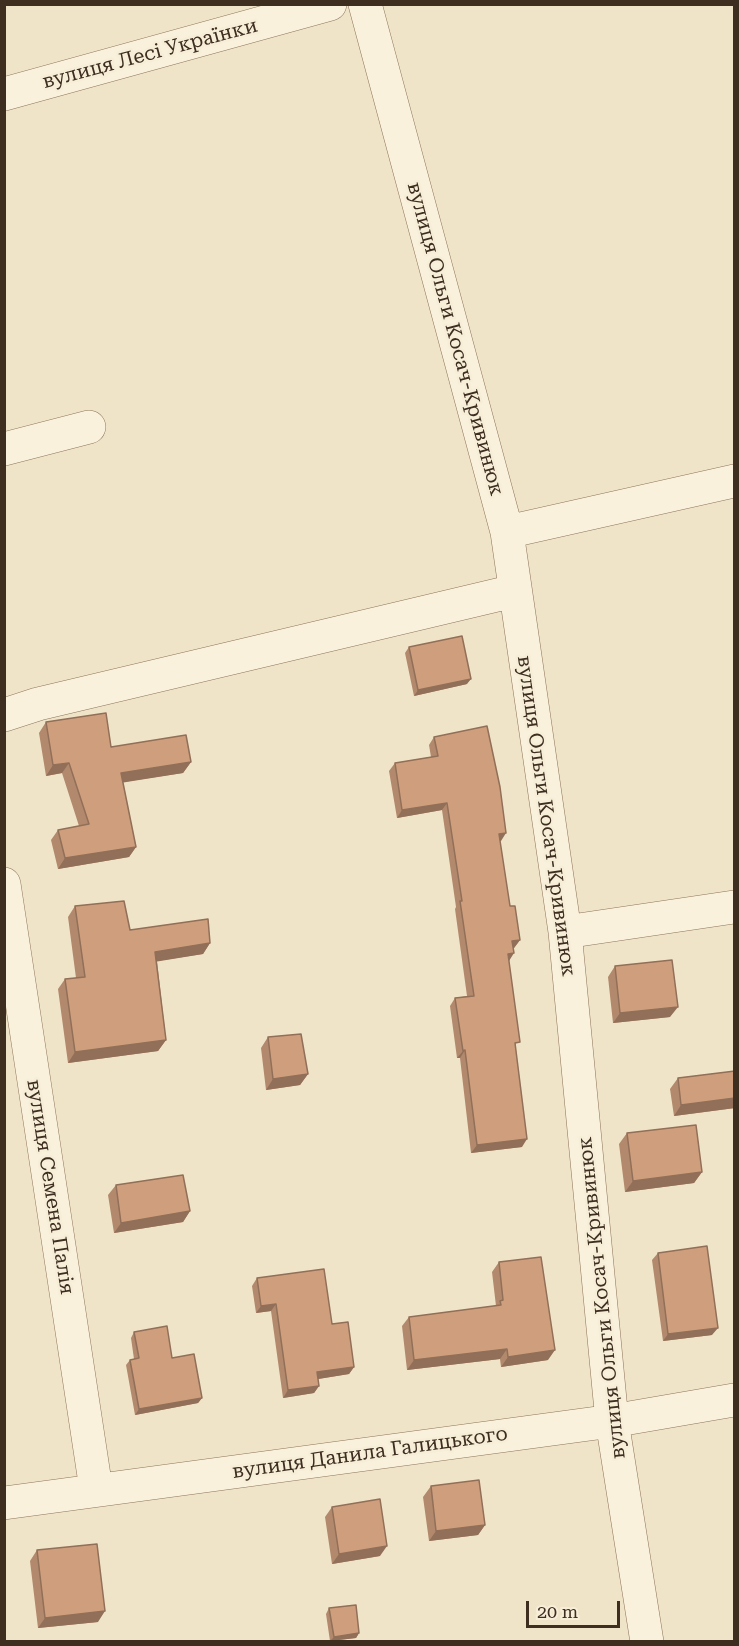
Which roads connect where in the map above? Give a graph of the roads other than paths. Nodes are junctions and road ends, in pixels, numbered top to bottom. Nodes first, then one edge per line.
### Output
1 (330, 4) edge
2 (365, 4) edge
3 (4, 94) edge
4 (89, 427) dead end
5 (4, 449) edge
6 (735, 481) edge
7 (507, 532) junction
8 (514, 591) junction
9 (4, 716) edge
10 (4, 884) edge
11 (735, 908) edge
12 (565, 932) junction
13 (735, 1400) edge
14 (612, 1421) junction
15 (96, 1489) junction
16 (4, 1503) edge
17 (647, 1641) edge

1 - 3 street, вулиця Лесі Українки
2 - 7 street, вулиця Ольги Косач-Кривинюк
4 - 5 street
6 - 7 street
7 - 8 street, вулиця Ольги Косач-Кривинюк
8 - 9 street
8 - 12 street, вулиця Ольги Косач-Кривинюк
10 - 15 street, вулиця Семена Палія
11 - 12 street
12 - 14 street, вулиця Ольги Косач-Кривинюк
13 - 14 street, вулиця Данила Галицького
14 - 15 street, вулиця Данила Галицького
14 - 17 street, вулиця Ольги Косач-Кривинюк
15 - 16 street, вулиця Данила Галицького

